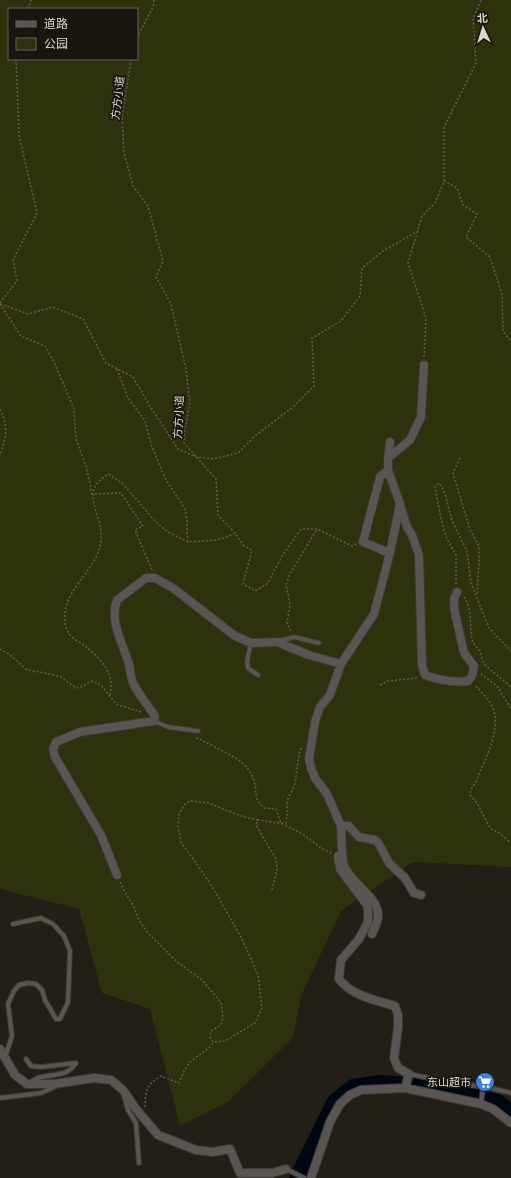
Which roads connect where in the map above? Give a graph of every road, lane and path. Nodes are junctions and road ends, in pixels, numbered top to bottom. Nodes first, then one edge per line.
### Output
1 (154, 0) edge
2 (481, 0) edge
3 (138, 36) edge
4 (16, 60) edge
5 (131, 60) edge
6 (444, 181) junction
7 (418, 231) junction
8 (0, 304) edge
9 (511, 342) edge
10 (424, 365) joint
11 (117, 369) junction
12 (0, 409) edge
13 (390, 442) dead end
14 (0, 456) edge
15 (196, 456) junction
16 (388, 458) junction
17 (460, 458) dead end
18 (388, 470) junction
19 (92, 494) junction
20 (400, 504) junction
21 (317, 529) junction
22 (235, 533) junction
23 (188, 542) junction
24 (363, 542) junction
25 (390, 553) junction
26 (155, 578) junction
27 (456, 592) junction
28 (477, 597) junction
29 (294, 637) junction
30 (277, 642) junction
31 (319, 642) dead end
32 (251, 643) junction
33 (475, 647) junction
34 (0, 648) edge
35 (511, 651) edge
36 (475, 652) dead end
37 (340, 664) junction
38 (474, 666) junction
39 (258, 675) dead end
40 (425, 675) junction
41 (470, 678) junction
42 (380, 685) dead end
43 (511, 688) edge
44 (110, 695) junction
45 (511, 709) edge
46 (154, 718) junction
47 (187, 729) junction
48 (198, 731) dead end
49 (302, 746) dead end
50 (258, 820) junction
51 (281, 823) junction
52 (340, 826) junction
53 (511, 843) edge
54 (340, 855) junction
55 (116, 875) joint
56 (272, 890) dead end
57 (421, 894) dead end
58 (13, 924) dead end
59 (372, 934) dead end
60 (213, 1042) junction
61 (0, 1050) edge
62 (5, 1057) junction
63 (26, 1059) dead end
64 (409, 1074) junction
65 (65, 1082) junction
66 (27, 1084) junction
67 (483, 1087) junction
68 (405, 1088) junction
69 (123, 1090) junction
70 (511, 1093) edge
71 (0, 1098) edge
72 (481, 1104) junction
73 (145, 1111) dead end
74 (511, 1123) edge
75 (140, 1163) dead end
76 (286, 1169) joint
77 (304, 1178) edge
78 (311, 1178) edge

1 - 3 path
2 - 6 path
4 - 8 path
5 - 15 path, 方方小道
6 - 7 path
6 - 9 path
7 - 10 path
7 - 15 path
8 - 11 path
8 - 19 path
10 - 16 street
11 - 15 path
11 - 23 path
12 - 14 path
13 - 16 street
15 - 22 path, 方方小道
16 - 18 street
17 - 28 path
18 - 20 street
18 - 24 street
19 - 23 path
19 - 26 path
19 - 44 path
20 - 25 street
20 - 40 street
21 - 22 path, 方方小道
21 - 24 path
21 - 29 path
22 - 23 path
24 - 25 street
25 - 37 street
26 - 32 street
26 - 46 street
27 - 28 path
27 - 33 path
27 - 38 street
28 - 35 path
29 - 30 lane
29 - 31 lane
30 - 32 street
30 - 37 street
32 - 39 lane
33 - 36 path
33 - 43 path
34 - 44 path
37 - 52 street
38 - 41 street
38 - 45 path
40 - 41 street
40 - 42 path
41 - 53 path
44 - 46 path
46 - 47 lane
46 - 55 street
47 - 48 lane
47 - 51 path
49 - 51 path
50 - 51 path
50 - 56 path
50 - 60 path
51 - 54 path
52 - 54 street
52 - 57 street
54 - 59 street
54 - 64 street
55 - 60 path
58 - 62 lane
60 - 73 path
61 - 62 street
62 - 66 street
63 - 66 lane
64 - 67 lane
64 - 68 street
65 - 66 street
65 - 69 street
65 - 71 lane
67 - 70 lane
67 - 72 lane
68 - 72 street
68 - 78 street
69 - 75 lane
69 - 76 street
72 - 74 street
76 - 77 lane

